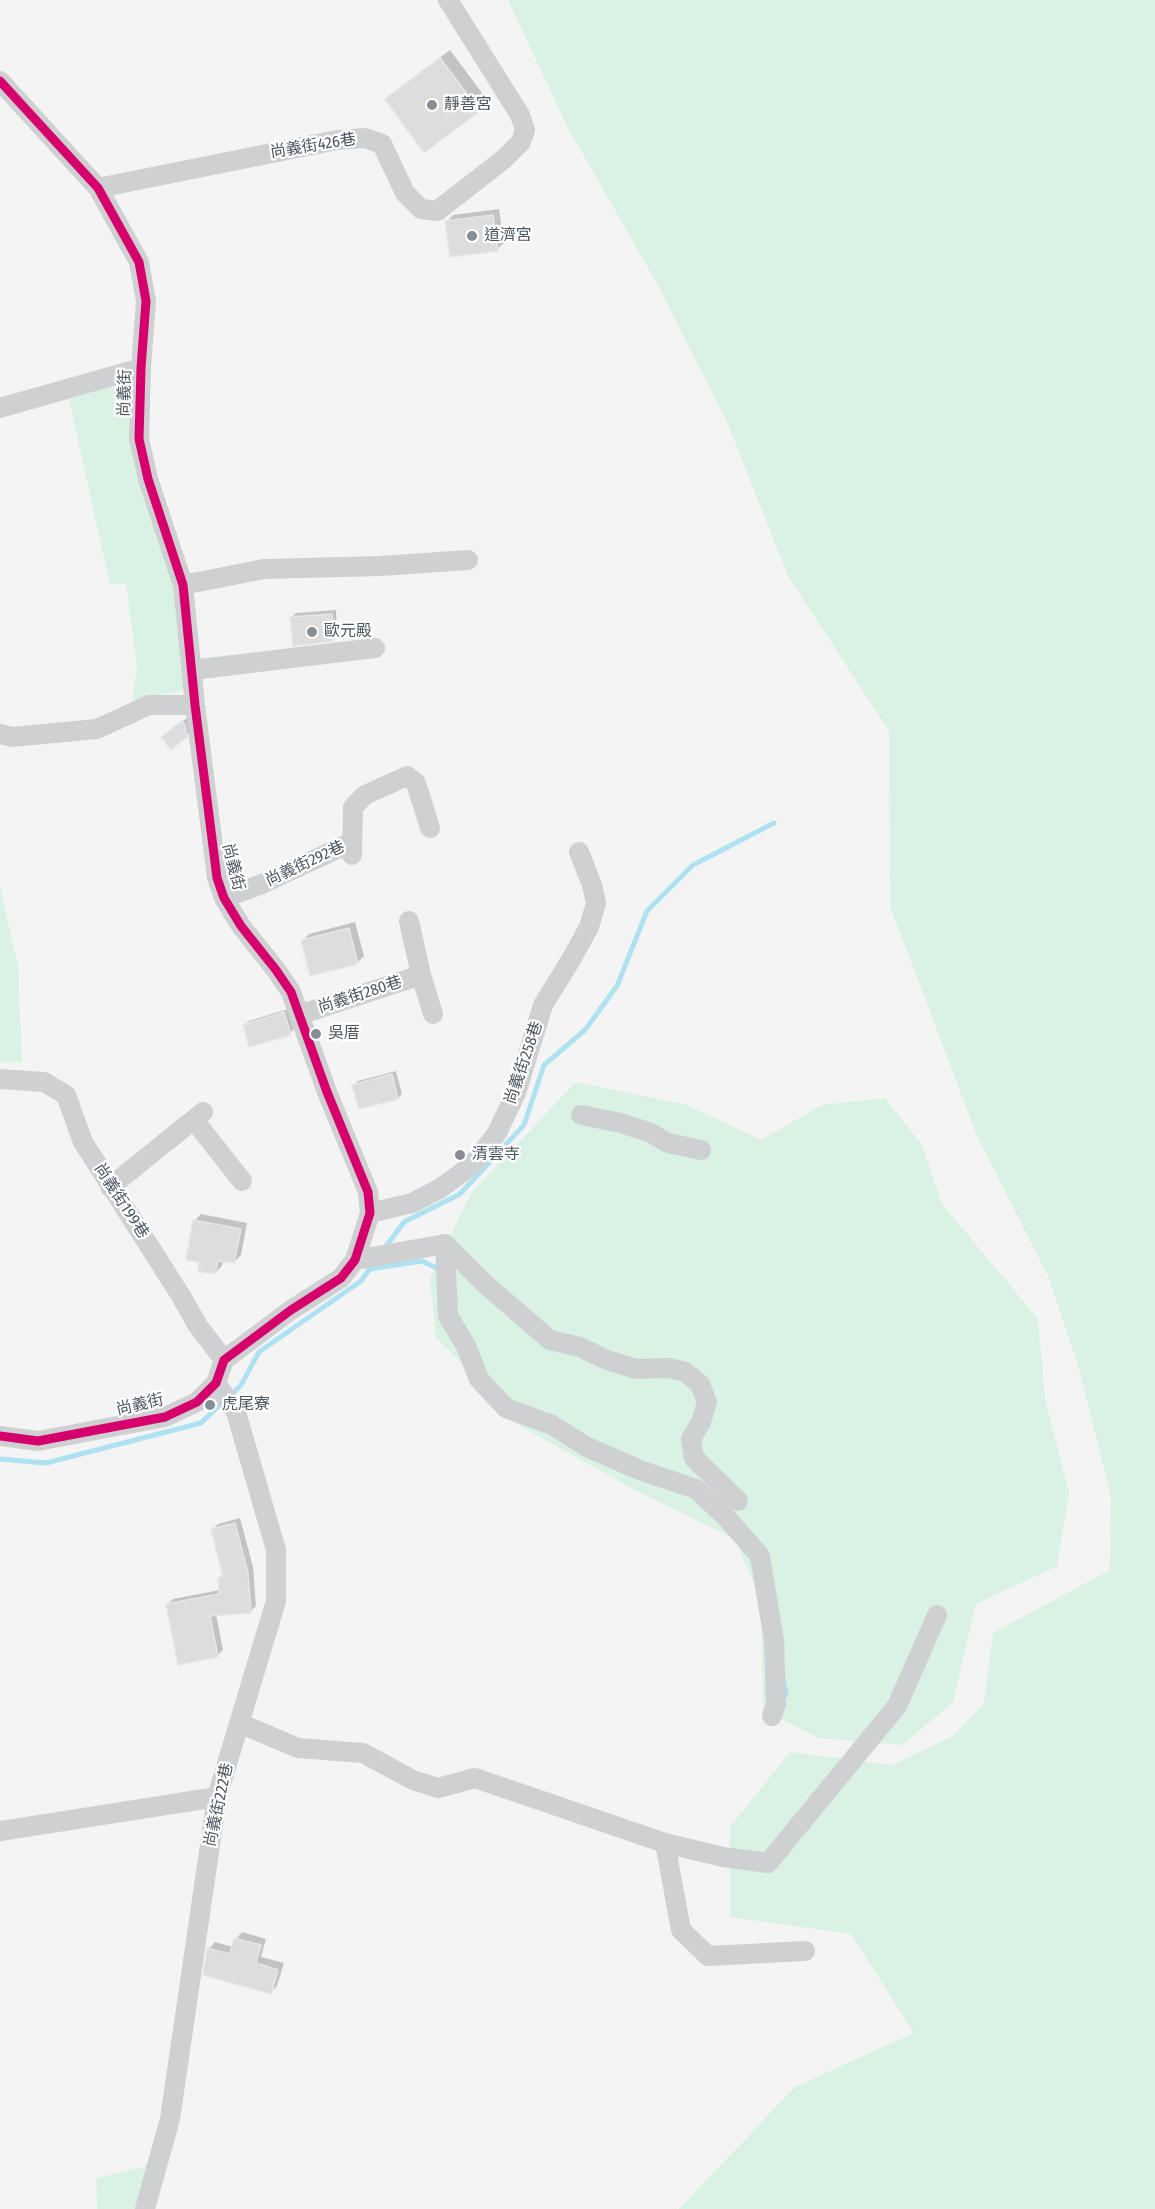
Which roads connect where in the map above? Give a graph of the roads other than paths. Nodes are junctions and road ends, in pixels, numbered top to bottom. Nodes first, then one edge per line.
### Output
1 (448, 0) edge
2 (0, 81) edge
3 (98, 188) junction
4 (141, 368) junction
5 (0, 408) edge
6 (468, 560) dead end
7 (183, 585) junction
8 (375, 648) dead end
9 (192, 670) junction
10 (195, 705) junction
11 (0, 734) edge
12 (430, 828) dead end
13 (579, 852) dead end
14 (224, 898) junction
15 (409, 921) dead end
16 (421, 975) junction
17 (434, 1014) dead end
18 (299, 1016) junction
19 (0, 1079) edge
20 (581, 1115) dead end
21 (701, 1150) dead end
22 (242, 1181) dead end
23 (110, 1187) junction
24 (370, 1213) junction
25 (445, 1245) junction
26 (360, 1260) junction
27 (224, 1360) junction
28 (216, 1383) junction
29 (0, 1436) edge
30 (738, 1501) dead end
31 (937, 1615) dead end
32 (772, 1716) dead end
33 (239, 1724) junction
34 (217, 1797) junction
35 (0, 1832) edge
36 (665, 1843) junction
37 (805, 1951) dead end
38 (145, 2209) edge

1 - 3 street, 尚義街426巷
2 - 3 street, 尚義街
3 - 4 street, 尚義街
4 - 5 street
4 - 7 street, 尚義街
6 - 7 street
7 - 9 street, 尚義街
8 - 9 street
9 - 10 street, 尚義街
10 - 11 street
10 - 14 street, 尚義街
12 - 14 street, 尚義街292巷
13 - 24 street, 尚義街258巷
14 - 18 street, 尚義街
15 - 16 street
16 - 17 street
16 - 18 street, 尚義街280巷
18 - 24 street, 尚義街
19 - 23 street, 尚義街199巷
20 - 21 street
22 - 23 street
23 - 27 street, 尚義街199巷
24 - 26 street, 尚義街
25 - 26 street
25 - 30 street
25 - 32 street
26 - 27 street, 尚義街
27 - 28 street, 尚義街
28 - 29 street, 尚義街
28 - 33 street, 尚義街222巷
31 - 36 street
33 - 34 street, 尚義街222巷
33 - 36 street
34 - 35 street
34 - 38 street, 尚義街222巷
36 - 37 street

